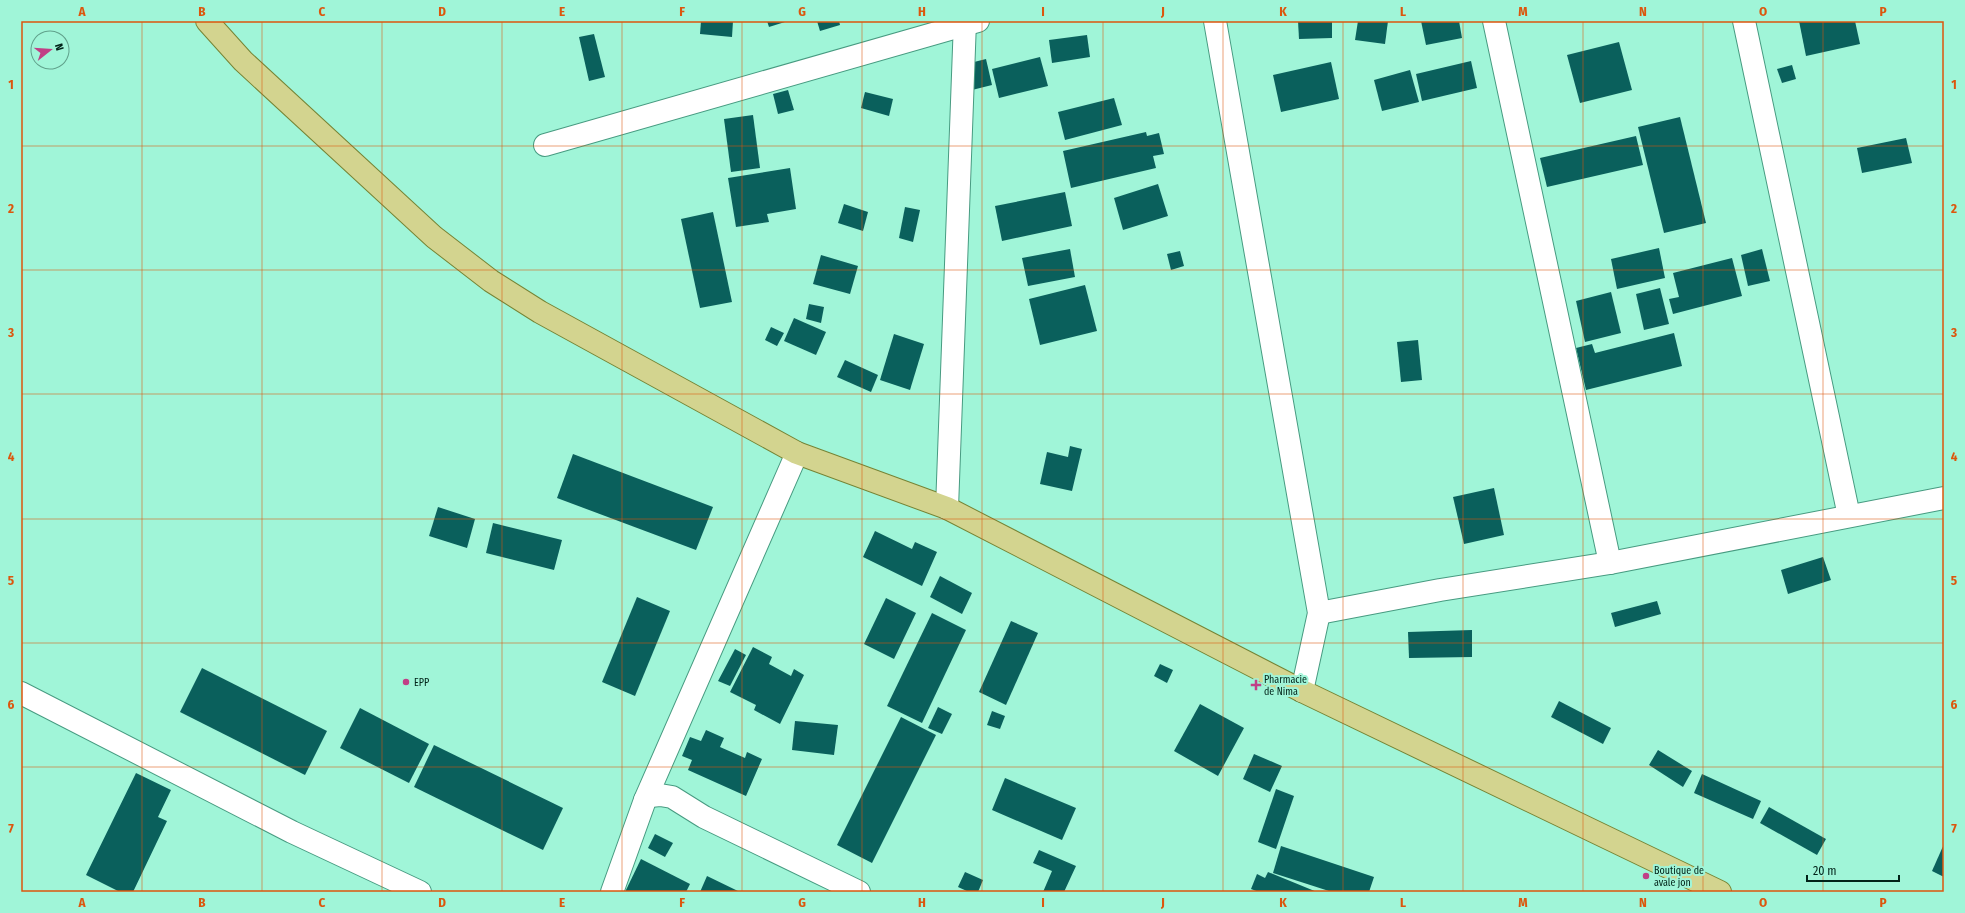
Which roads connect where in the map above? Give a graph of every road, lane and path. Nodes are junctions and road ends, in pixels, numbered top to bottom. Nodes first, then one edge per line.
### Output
1 (207, 21) edge
2 (1215, 21) edge
3 (1494, 21) edge
4 (1744, 21) edge
5 (969, 22) edge
6 (545, 145) dead end
7 (797, 453) junction
8 (1944, 498) edge
9 (947, 508) junction
10 (1850, 516) junction
11 (1610, 562) junction
12 (1319, 613) junction
13 (1302, 691) junction
14 (21, 693) edge
15 (644, 800) junction
16 (420, 892) edge
17 (612, 892) edge
18 (858, 892) edge
19 (1720, 892) edge

1 - 7 main road
2 - 12 street
3 - 11 street
4 - 10 street
5 - 6 street
5 - 9 street
7 - 9 main road
7 - 15 street
8 - 10 street
9 - 13 main road
10 - 11 street
11 - 12 street
12 - 13 street
13 - 19 main road
14 - 16 street
15 - 17 street
15 - 18 street

